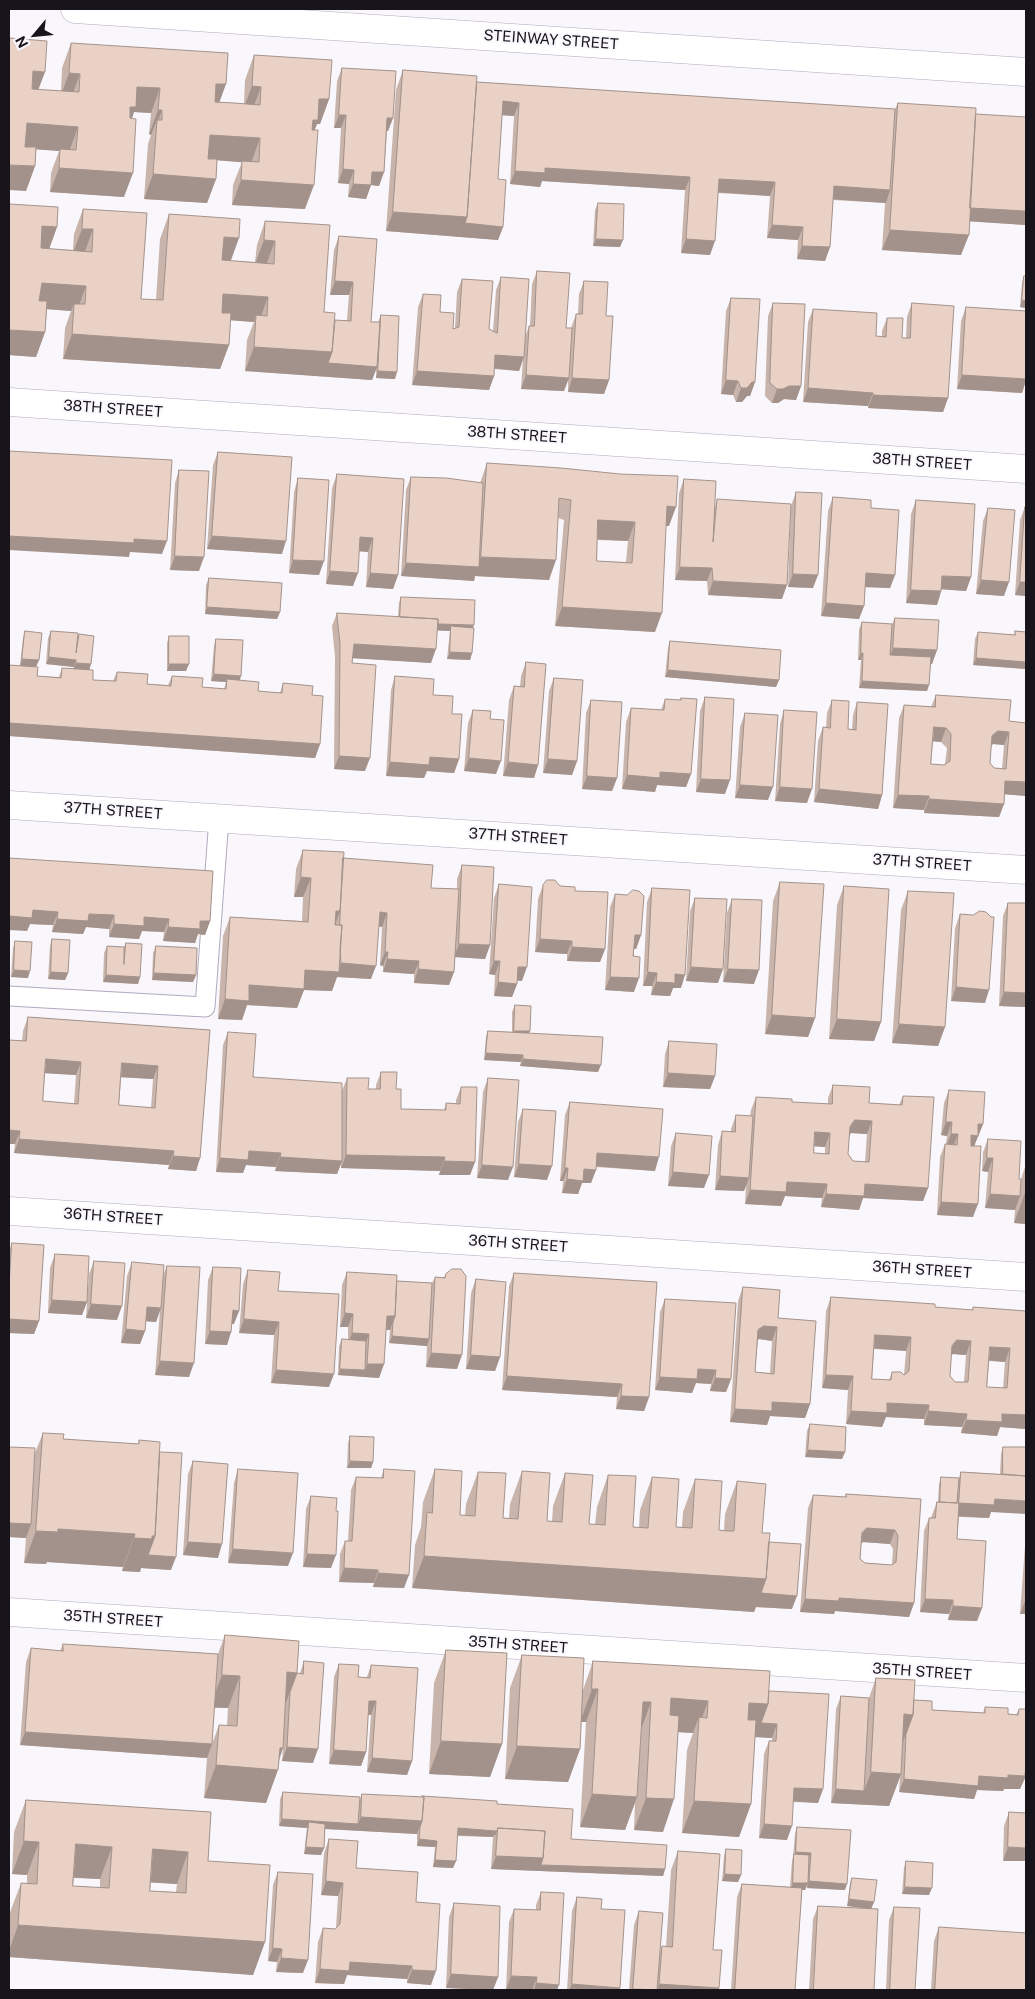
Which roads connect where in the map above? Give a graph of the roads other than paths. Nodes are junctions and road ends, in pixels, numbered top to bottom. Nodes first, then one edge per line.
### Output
1 (75, 9) edge
2 (1026, 72) edge
3 (9, 402) edge
4 (1026, 469) edge
5 (9, 805) edge
6 (219, 818) junction
7 (1026, 870) edge
8 (9, 996) edge
9 (9, 1211) edge
10 (1026, 1276) edge
11 (9, 1612) edge
12 (1026, 1678) edge

1 - 2 street, STEINWAY STREET
3 - 4 street, 38TH STREET
5 - 6 street, 37TH STREET
6 - 7 street, 37TH STREET
6 - 8 lane
9 - 10 street, 36TH STREET
11 - 12 street, 35TH STREET

